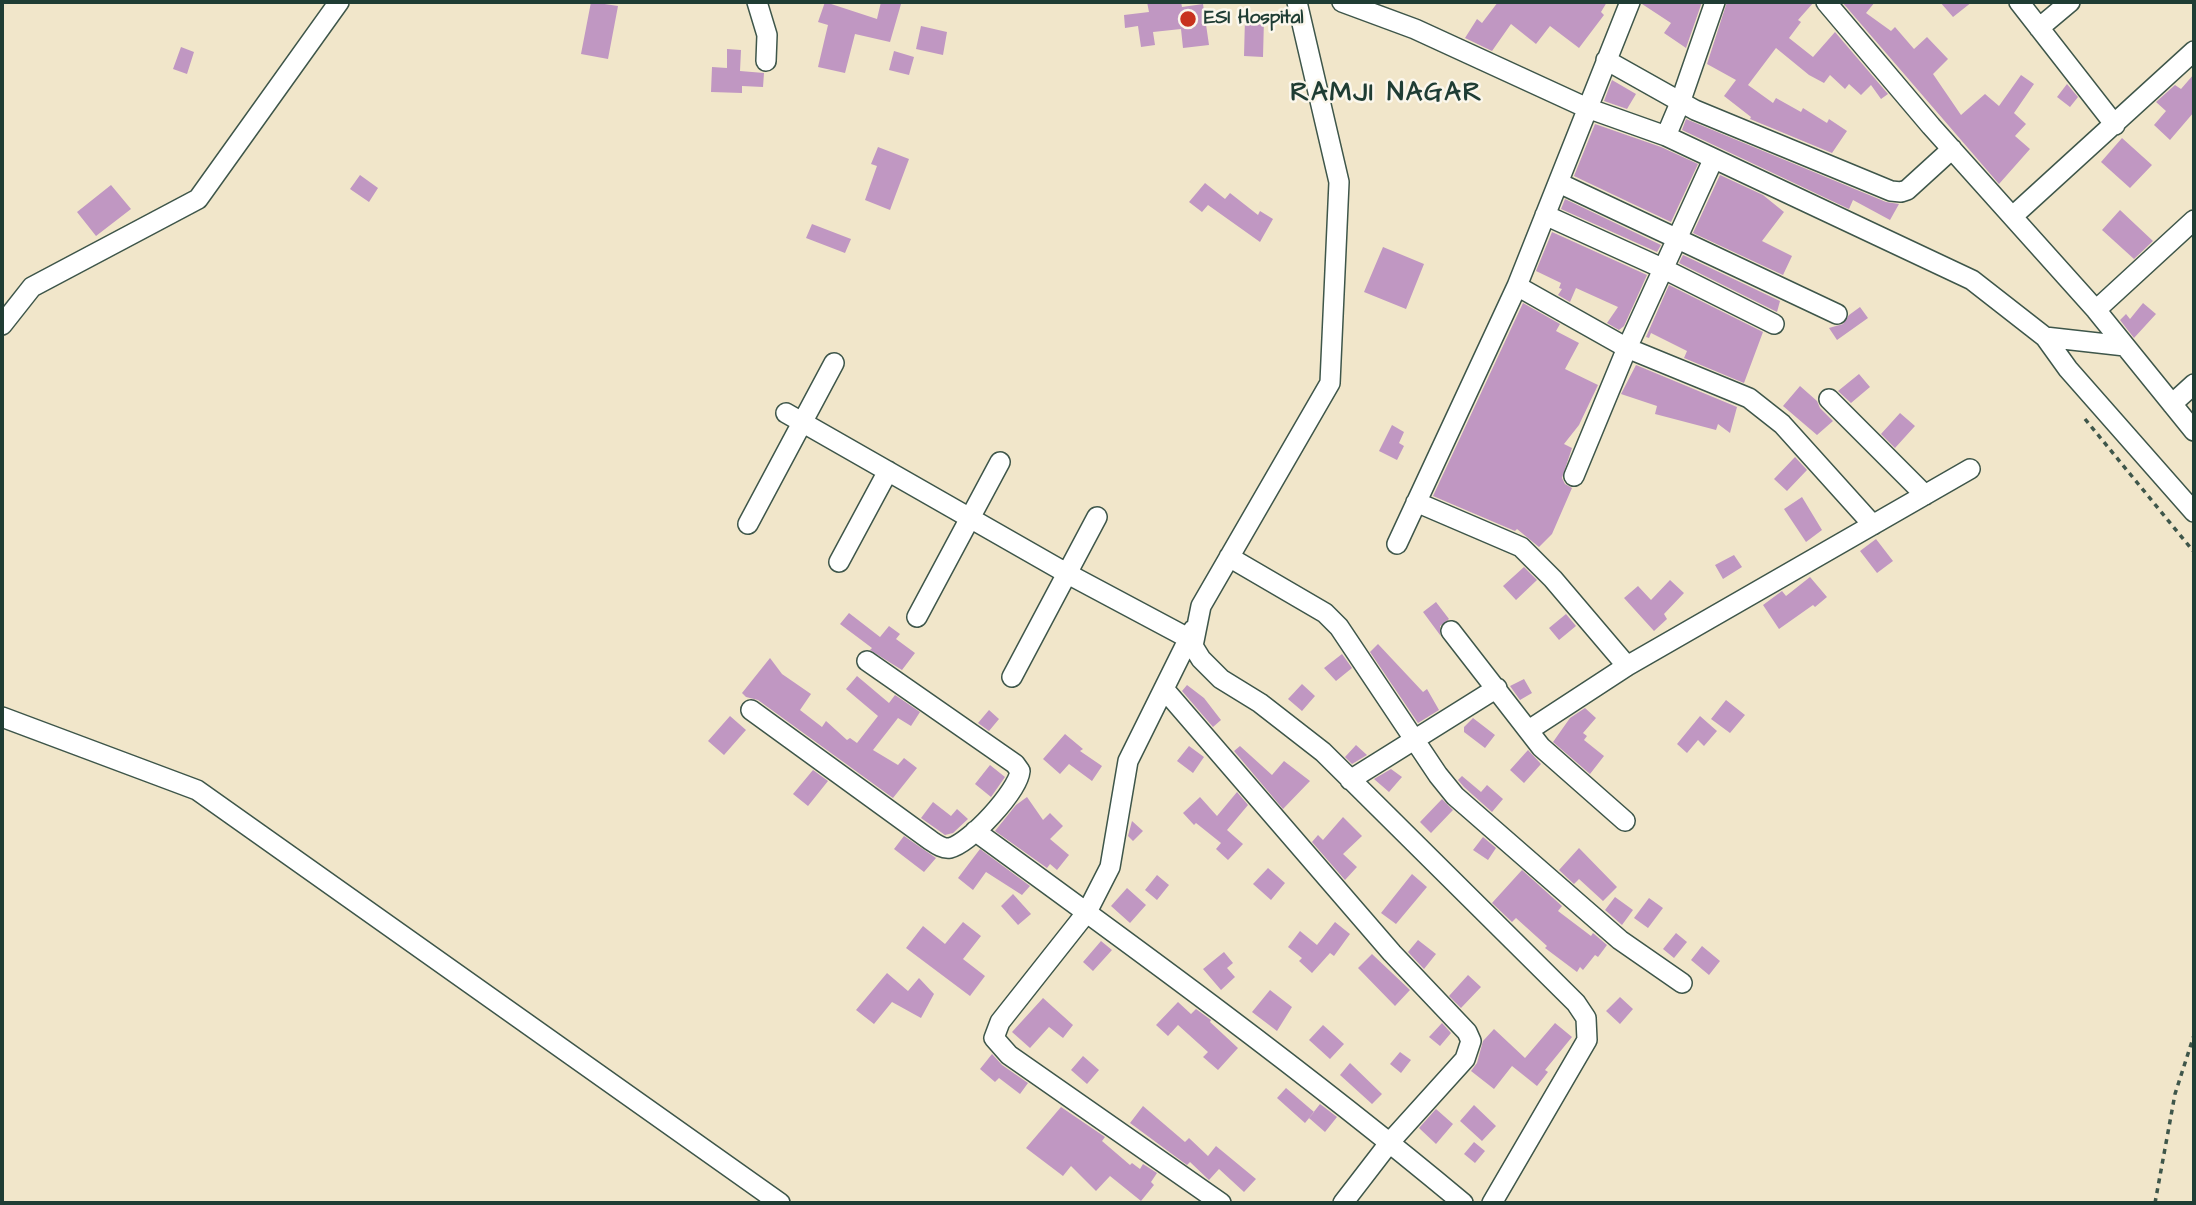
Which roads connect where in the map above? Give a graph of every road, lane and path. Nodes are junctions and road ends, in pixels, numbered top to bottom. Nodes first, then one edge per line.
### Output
1 (339, 2) edge
2 (757, 2) edge
3 (1297, 2) edge
4 (1342, 2) edge
5 (1630, 2) edge
6 (1715, 2) edge
7 (1826, 2) edge
8 (2019, 2) edge
9 (2070, 2) edge
10 (2039, 28) junction
11 (2194, 51) edge
12 (1606, 60) junction
13 (766, 61) dead end
14 (1680, 103) junction
15 (1587, 108) junction
16 (2115, 125) junction
17 (1666, 136) junction
18 (1952, 149) junction
19 (1713, 160) junction
20 (1559, 183) junction
21 (1545, 215) junction
22 (2013, 216) junction
23 (2194, 220) edge
24 (1678, 238) junction
25 (1664, 269) junction
26 (1517, 285) junction
27 (2096, 310) junction
28 (1837, 314) dead end
29 (1774, 324) dead end
30 (2, 325) edge
31 (2045, 337) junction
32 (2125, 346) junction
33 (1627, 348) junction
34 (834, 363) dead end
35 (2194, 384) edge
36 (1829, 399) dead end
37 (2172, 404) junction
38 (2080, 411) dead end
39 (794, 417) junction
40 (2194, 431) edge
41 (1000, 462) dead end
42 (1970, 469) dead end
43 (888, 471) junction
44 (1574, 477) dead end
45 (1925, 495) junction
46 (1416, 502) junction
47 (2194, 512) edge
48 (1097, 517) dead end
49 (970, 518) junction
50 (748, 524) dead end
51 (1872, 525) junction
52 (1397, 544) dead end
53 (2194, 552) edge
54 (1229, 557) junction
55 (839, 562) dead end
56 (1068, 574) junction
57 (917, 617) dead end
58 (1200, 617) junction
59 (1451, 631) dead end
60 (1188, 638) junction
61 (867, 661) dead end
62 (1627, 666) junction
63 (1012, 677) dead end
64 (1497, 688) junction
65 (1164, 689) junction
66 (751, 710) dead end
67 (2, 717) edge
68 (1529, 730) junction
69 (1415, 741) junction
70 (1350, 780) junction
71 (1625, 821) dead end
72 (975, 831) junction
73 (1087, 912) junction
74 (1682, 983) dead end
75 (2194, 1035) edge
76 (1390, 1142) junction
77 (780, 1203) edge
78 (1221, 1203) edge
79 (1343, 1203) edge
80 (1463, 1203) edge
81 (1492, 1203) edge
82 (2155, 1203) edge

1 - 30 street
2 - 13 street
3 - 54 street
4 - 15 street
5 - 12 street
6 - 14 street
7 - 18 street
8 - 10 street
9 - 10 street
10 - 16 street
11 - 16 street
12 - 14 street
12 - 15 street
14 - 17 street
14 - 18 street
15 - 17 street
15 - 20 street
16 - 22 street
17 - 19 street
18 - 22 street
19 - 24 street
19 - 31 street
20 - 21 street
20 - 24 street
21 - 25 street
21 - 26 street
22 - 27 street
23 - 27 street
24 - 25 street
24 - 28 street
25 - 29 street
25 - 33 street
26 - 33 street
26 - 46 street
27 - 32 street
31 - 32 street
31 - 47 street
32 - 37 street
33 - 44 street
33 - 51 street
34 - 39 street
35 - 37 street
36 - 45 street
37 - 40 street
38 - 53 path
39 - 43 street
39 - 50 street
41 - 49 street
42 - 45 street
43 - 49 street
43 - 55 street
45 - 51 street
46 - 52 street
46 - 62 street
48 - 56 street
49 - 56 street
49 - 57 street
51 - 62 street
54 - 58 street
54 - 69 street
56 - 60 street
56 - 63 street
58 - 60 street
58 - 70 street
59 - 64 street
60 - 65 street
61 - 72 street
62 - 68 street
64 - 68 street
64 - 69 street
65 - 73 street
65 - 76 street
66 - 72 street
67 - 77 street
68 - 71 street
69 - 70 street
69 - 74 street
70 - 81 street
72 - 73 street
73 - 76 street
73 - 78 street
75 - 82 path
76 - 79 street
76 - 80 street

